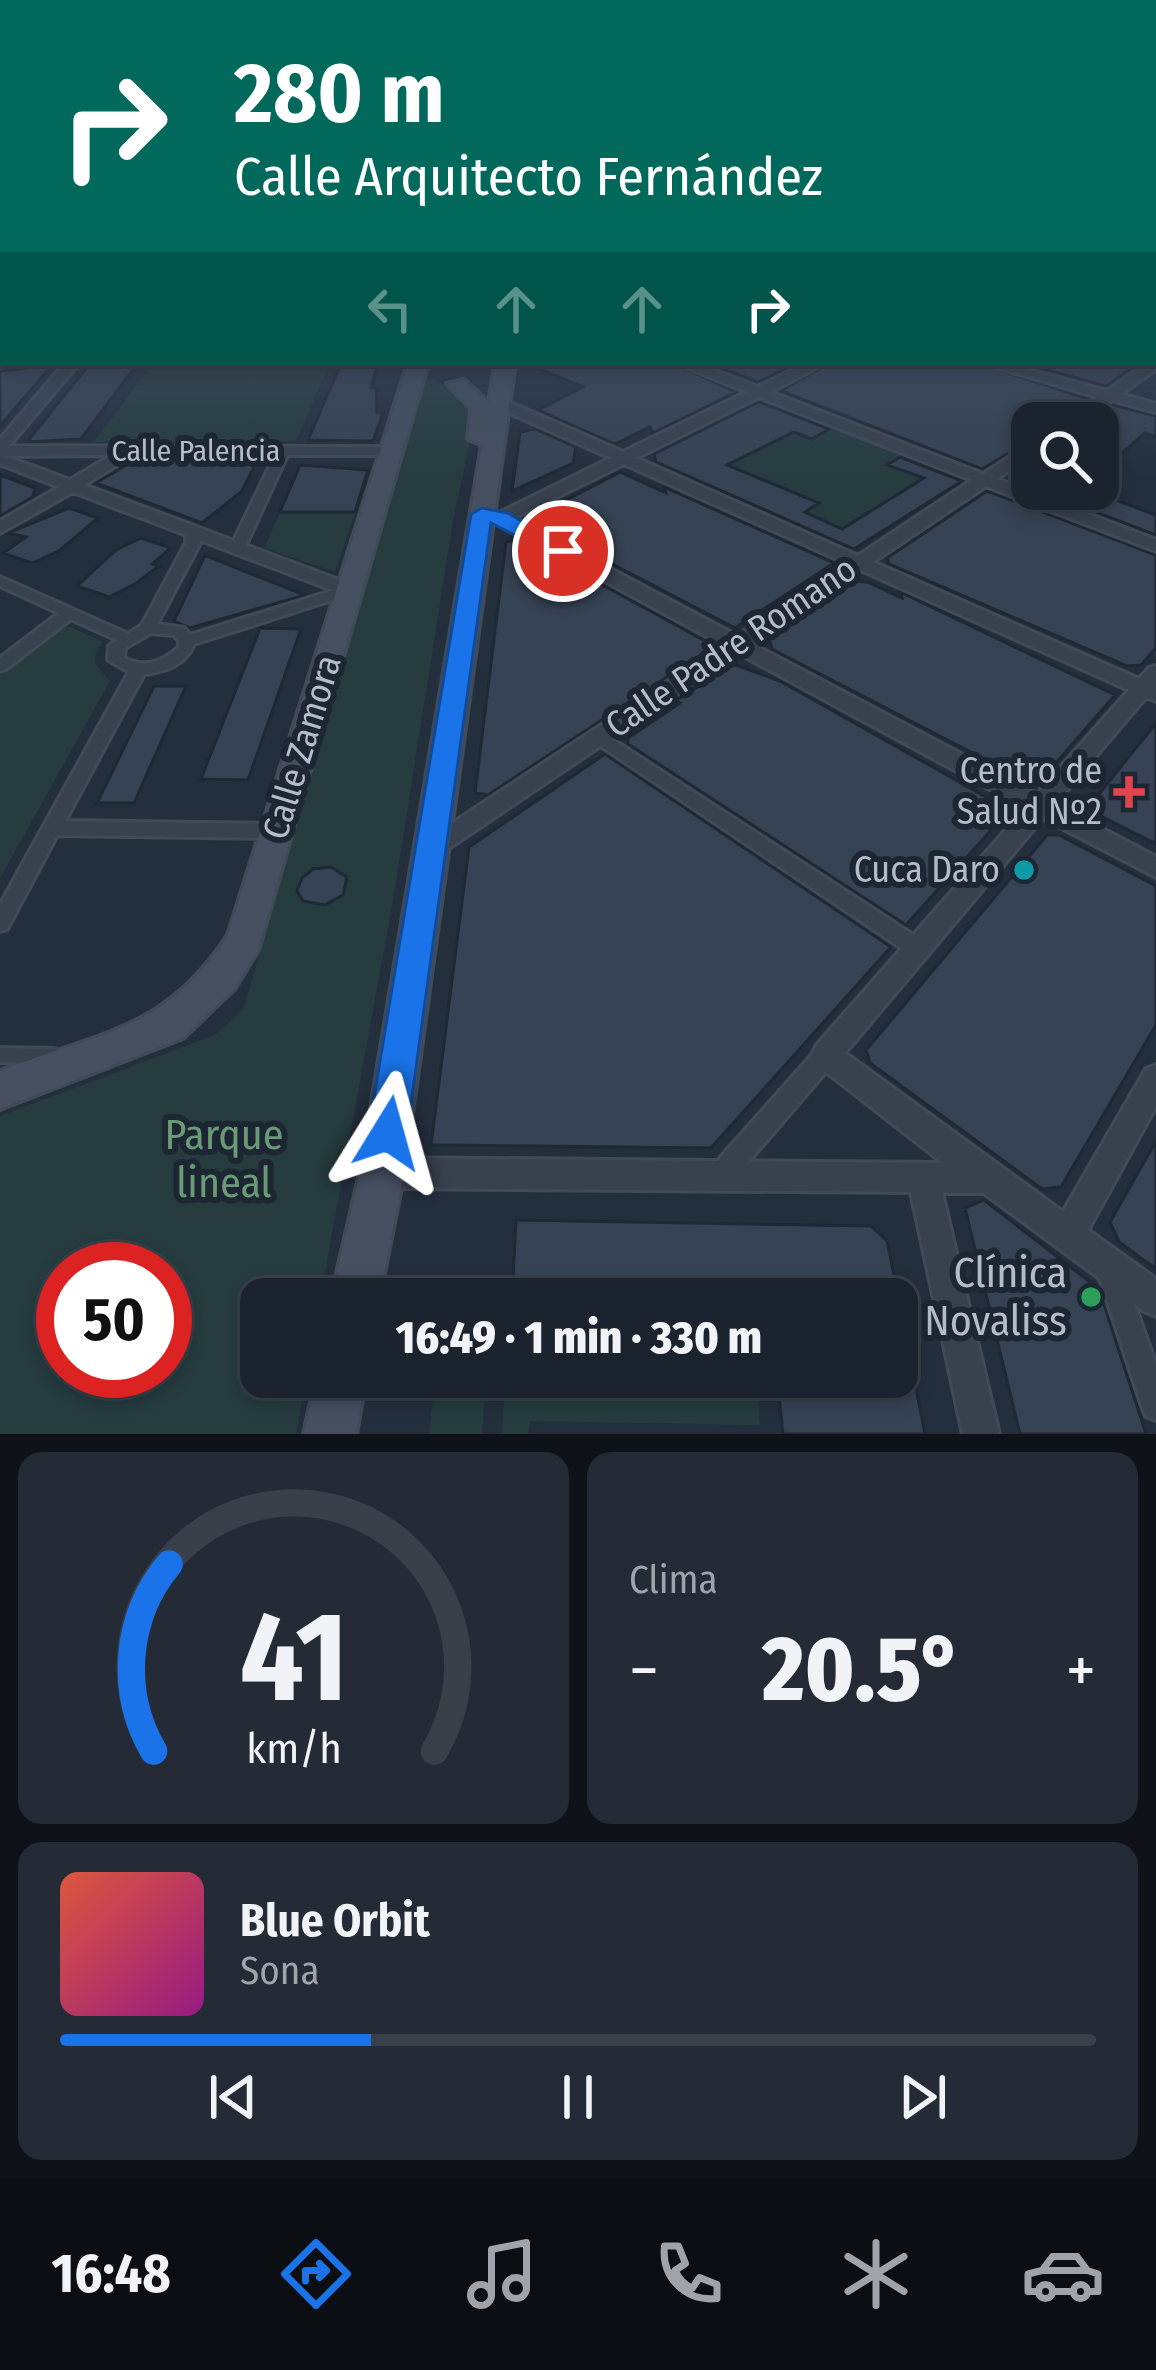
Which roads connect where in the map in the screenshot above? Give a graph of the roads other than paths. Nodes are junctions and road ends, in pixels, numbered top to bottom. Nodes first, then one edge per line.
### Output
1 (70, 366) edge
2 (415, 366) edge
3 (422, 366) edge
4 (505, 366) edge
5 (691, 366) edge
6 (812, 366) edge
7 (1000, 366) edge
8 (1152, 366) edge
9 (457, 384) junction
10 (759, 392) junction
11 (1110, 396) junction
12 (1101, 402) edge
13 (499, 403) junction
14 (1156, 408) edge
15 (132, 450) junction
16 (391, 450) junction
17 (283, 451) junction
18 (0, 452) edge
19 (622, 459) junction
20 (1011, 462) edge
21 (985, 479) junction
22 (70, 487) junction
23 (491, 516) junction
24 (0, 528) edge
25 (193, 533) junction
26 (1156, 546) edge
27 (237, 549) junction
28 (859, 563) junction
29 (0, 581) edge
30 (349, 590) junction
31 (70, 613) junction
32 (148, 628) junction
33 (124, 638) junction
34 (187, 641) junction
35 (734, 644) junction
36 (0, 666) edge
37 (138, 670) junction
38 (1152, 685) edge
39 (598, 736) junction
40 (1042, 806) junction
41 (51, 828) junction
42 (277, 831) junction
43 (431, 848) junction
44 (1156, 868) edge
45 (0, 923) edge
46 (920, 950) junction
47 (0, 1055) edge
48 (92, 1055) junction
49 (826, 1055) junction
50 (1156, 1078) edge
51 (0, 1090) edge
52 (382, 1173) junction
53 (722, 1175) junction
54 (923, 1177) junction
55 (988, 1178) junction
56 (1067, 1236) junction
57 (1109, 1265) junction
58 (360, 1278) edge
59 (1156, 1299) edge
60 (337, 1398) edge
61 (1156, 1406) edge
62 (330, 1434) edge
63 (981, 1434) edge

1 - 18 street
2 - 16 main road, Calle Zamora
3 - 9 main road
4 - 13 main road
5 - 10 street
6 - 10 street
7 - 11 street
8 - 11 street
9 - 13 main road
9 - 23 main road
10 - 19 street
10 - 21 street
11 - 12 street
11 - 14 street
13 - 19 street
13 - 23 main road
15 - 17 street, Calle Palencia
15 - 18 street, Calle Palencia
15 - 22 street
16 - 17 street, Calle Palencia
16 - 30 main road, Calle Zamora
17 - 27 street
18 - 22 street
19 - 23 street
19 - 28 street
20 - 21 street, Calle Padre Romano
21 - 26 street
21 - 28 street, Calle Padre Romano
22 - 24 street
22 - 25 street
23 - 35 street
23 - 43 main road
25 - 27 street
25 - 32 street
27 - 30 street
28 - 35 street, Calle Padre Romano
28 - 38 street
29 - 31 street
30 - 34 street
30 - 42 main road, Calle Zamora
31 - 33 street
31 - 36 street
32 - 33 street
32 - 34 street
33 - 37 street
34 - 37 street
35 - 39 street, Calle Padre Romano
35 - 40 street
37 - 41 street
38 - 40 street
39 - 43 street, Calle Padre Romano
39 - 46 street
40 - 44 street
40 - 46 street
41 - 42 street
41 - 45 street
42 - 48 main road, Calle Zamora
43 - 52 main road
46 - 49 street
47 - 48 lane, Calle Zamora
48 - 51 main road, Calle Zamora
49 - 53 street
49 - 55 street
50 - 56 street
52 - 53 street
52 - 58 main road
53 - 54 street
54 - 55 street
54 - 63 street
55 - 56 street
56 - 57 street
57 - 59 street
57 - 61 street
60 - 62 main road

